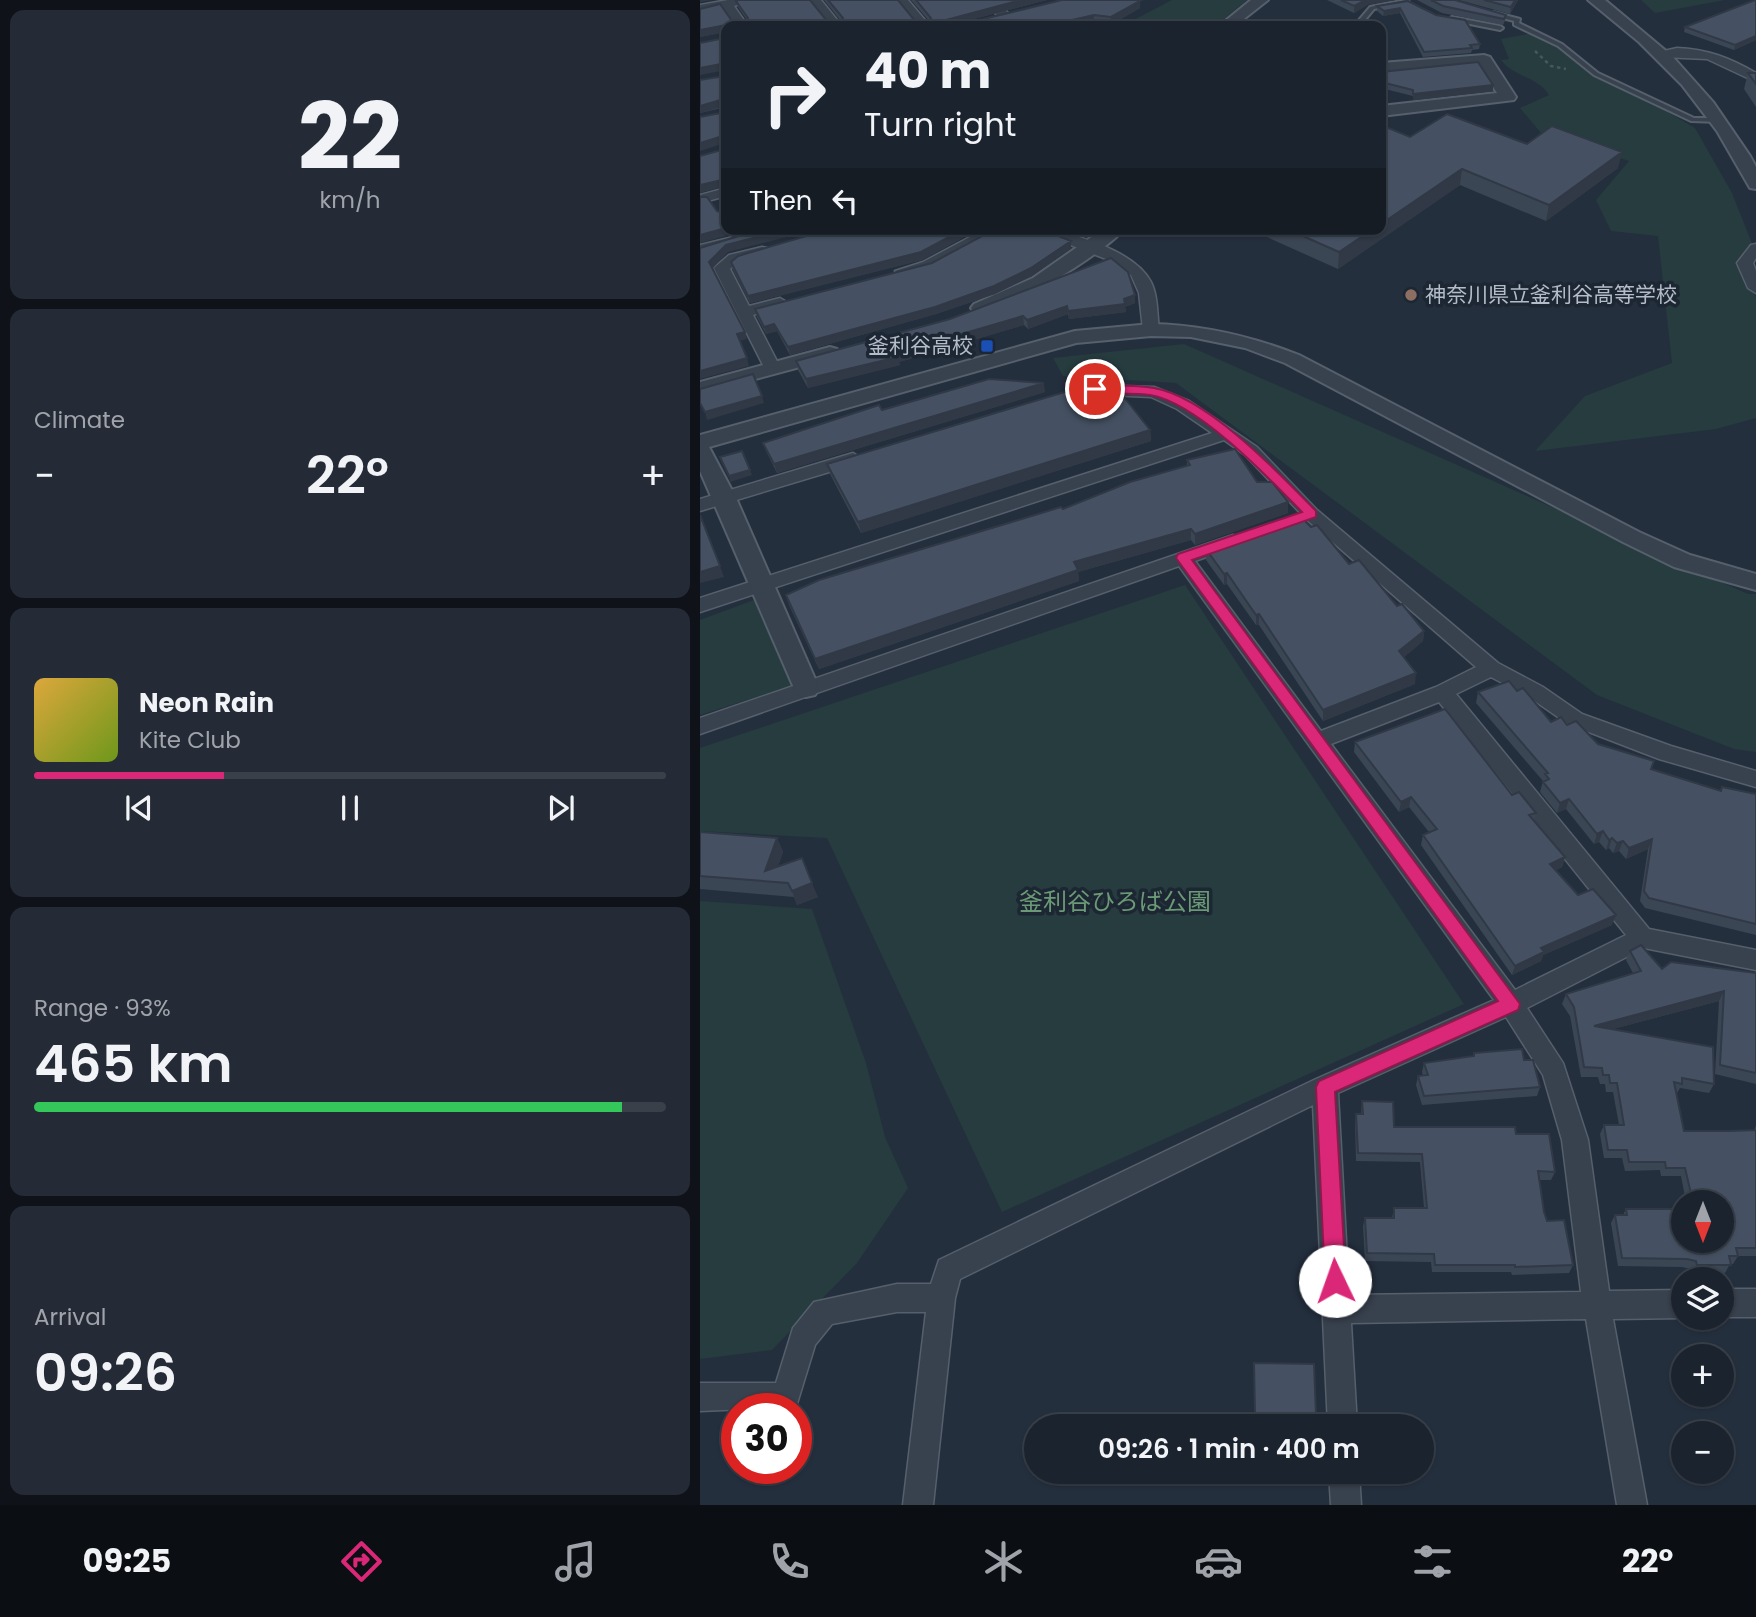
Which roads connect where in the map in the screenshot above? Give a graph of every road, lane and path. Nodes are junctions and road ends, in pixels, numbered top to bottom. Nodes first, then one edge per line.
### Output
1 (746, 0) edge
2 (816, 0) edge
3 (902, 0) edge
4 (989, 0) edge
5 (1261, 0) edge
6 (1595, 0) edge
7 (1612, 0) edge
8 (1406, 1) edge
9 (726, 4) junction
10 (1417, 6) edge
11 (700, 9) edge
12 (1481, 11) edge
13 (1439, 16) edge
14 (1006, 18) edge
15 (738, 21) edge
16 (831, 21) edge
17 (920, 21) edge
18 (1233, 21) edge
19 (1361, 21) edge
20 (1500, 28) edge
21 (1669, 53) junction
22 (1386, 68) edge
23 (1756, 78) edge
24 (1386, 110) edge
25 (1720, 120) junction
26 (1751, 138) dead end
27 (1751, 165) edge
28 (1756, 184) edge
29 (740, 235) edge
30 (986, 235) edge
31 (1054, 235) edge
32 (1107, 235) edge
33 (773, 248) edge
34 (1090, 248) junction
35 (1756, 248) edge
36 (700, 250) edge
37 (888, 275) edge
38 (1756, 288) edge
39 (797, 298) edge
40 (745, 312) junction
41 (968, 313) edge
42 (1151, 330) junction
43 (852, 347) edge
44 (772, 369) junction
45 (700, 388) edge
46 (1076, 392) edge
47 (1226, 434) junction
48 (700, 442) edge
49 (700, 450) edge
50 (869, 454) edge
51 (725, 498) junction
52 (700, 505) edge
53 (1311, 514) junction
54 (1285, 523) edge
55 (1247, 536) edge
56 (1183, 558) junction
57 (1756, 582) edge
58 (762, 587) junction
59 (700, 605) edge
60 (1491, 668) junction
61 (806, 688) junction
62 (1443, 692) junction
63 (700, 726) edge
64 (1316, 741) junction
65 (1756, 779) edge
66 (1642, 937) junction
67 (1756, 960) edge
68 (1511, 1004) junction
69 (1325, 1087) junction
70 (941, 1298) junction
71 (1734, 1303) edge
72 (1756, 1303) edge
73 (1671, 1304) edge
74 (1597, 1305) junction
75 (1337, 1309) junction
76 (700, 1397) edge
77 (1341, 1414) edge
78 (1345, 1484) edge
79 (918, 1505) edge
80 (1346, 1505) edge
81 (1632, 1505) edge

1 - 9 street
2 - 16 street
3 - 17 street
4 - 14 street
5 - 18 street
6 - 21 street
7 - 21 street
8 - 10 lane
8 - 19 lane
9 - 11 street
9 - 15 street
12 - 25 lane
13 - 20 lane
21 - 23 street
21 - 25 street
21 - 26 street
22 - 24 street
25 - 27 street
27 - 28 street
29 - 36 street
30 - 37 street
31 - 34 street
32 - 34 street
33 - 40 street
34 - 41 street
34 - 42 street
35 - 38 street
39 - 40 street
40 - 44 street
42 - 48 street
42 - 57 street
43 - 44 street
44 - 45 street
46 - 47 street
47 - 53 street
47 - 58 street
49 - 51 street
50 - 51 street
51 - 52 street
51 - 58 street
53 - 54 street
53 - 60 street
55 - 56 street
56 - 61 street
56 - 64 street
58 - 59 street
58 - 61 street
60 - 62 street
60 - 65 street
61 - 63 street
62 - 64 street
62 - 66 street
64 - 68 street
66 - 67 street
66 - 68 street
68 - 69 street
68 - 74 street
69 - 70 street
69 - 75 street
70 - 76 street
70 - 79 street
71 - 72 street
73 - 74 street
74 - 75 street
74 - 81 street
75 - 77 street
78 - 80 street

